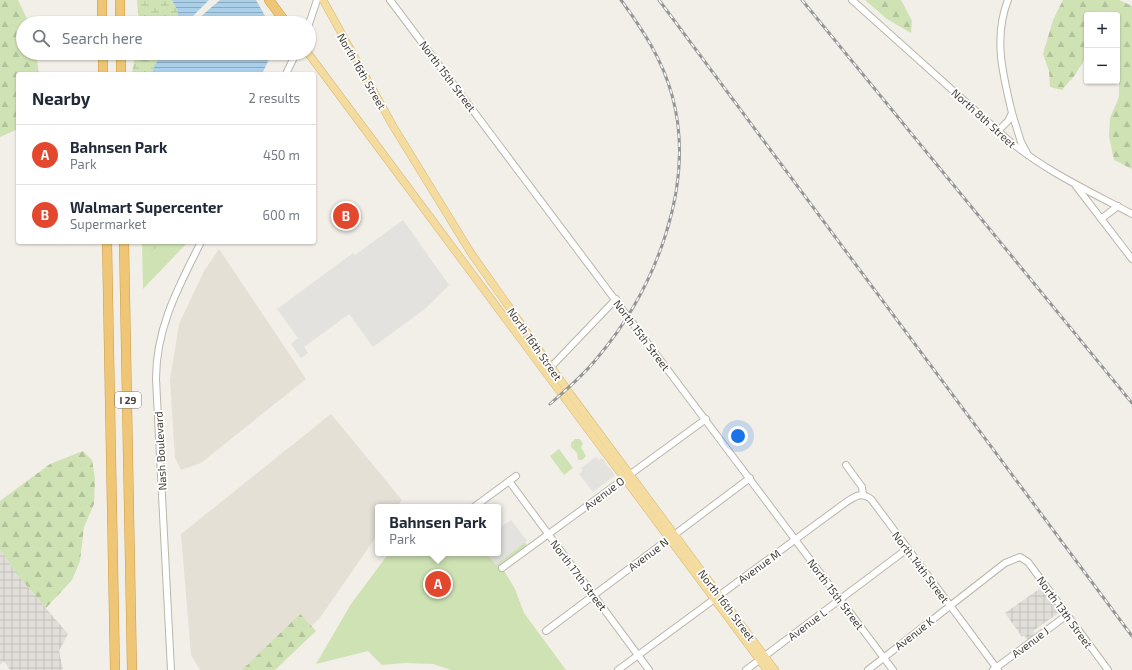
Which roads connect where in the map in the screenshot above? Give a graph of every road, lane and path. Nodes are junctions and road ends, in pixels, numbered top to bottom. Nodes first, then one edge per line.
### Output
1 (102, 0) edge
2 (120, 0) edge
3 (269, 0) edge
4 (317, 0) edge
5 (323, 0) edge
6 (390, 0) edge
7 (852, 0) edge
8 (1008, 0) edge
9 (102, 16) edge
10 (120, 16) edge
11 (281, 16) edge
12 (312, 16) edge
13 (103, 60) edge
14 (121, 60) edge
15 (293, 60) edge
16 (313, 60) edge
17 (103, 72) edge
18 (121, 72) edge
19 (287, 72) edge
20 (1012, 113) junction
21 (998, 131) junction
22 (1030, 158) junction
23 (1075, 185) junction
24 (1118, 206) junction
25 (1132, 214) edge
26 (1101, 219) junction
27 (107, 244) edge
28 (124, 244) edge
29 (200, 244) edge
30 (1132, 260) edge
31 (616, 299) junction
32 (552, 366) junction
33 (706, 419) junction
34 (846, 465) dead end
35 (516, 476) dead end
36 (627, 476) junction
37 (750, 478) junction
38 (509, 481) junction
39 (863, 495) junction
40 (478, 504) edge
41 (549, 534) junction
42 (672, 536) junction
43 (795, 540) junction
44 (907, 549) junction
45 (1020, 557) joint
46 (502, 568) dead end
47 (594, 594) junction
48 (717, 597) junction
49 (840, 600) junction
50 (950, 606) junction
51 (1066, 615) junction
52 (546, 631) dead end
53 (639, 655) junction
54 (884, 657) junction
55 (762, 658) junction
56 (996, 669) edge
57 (115, 670) edge
58 (132, 670) edge
59 (171, 670) edge
60 (618, 670) edge
61 (649, 670) edge
62 (746, 670) edge
63 (767, 670) edge
64 (775, 670) edge
65 (868, 670) edge
66 (893, 670) edge
67 (1108, 670) edge

1 - 9 highway
2 - 10 highway
3 - 11 highway
4 - 12 street
5 - 32 main road, North 16th Street
6 - 31 street, North 15th Street
7 - 21 street, North 8th Street
8 - 20 street
13 - 17 highway
14 - 18 highway
15 - 19 street
16 - 36 main road, North 16th Street
20 - 21 street
20 - 22 street
21 - 22 street, North 8th Street
22 - 23 street, North 8th Street
23 - 24 street, North 8th Street
23 - 26 street
24 - 25 street, North 8th Street
24 - 26 street
26 - 30 street
27 - 57 highway, I 29
28 - 58 highway, I 29
29 - 59 street, Nash Boulevard
31 - 32 street
31 - 33 street, North 15th Street
32 - 36 main road, North 16th Street
33 - 36 street, Avenue O
33 - 37 street, North 15th Street
34 - 39 street, North 14th Street
35 - 38 street
36 - 41 street, Avenue O
36 - 42 main road, North 16th Street
37 - 42 street, Avenue N
37 - 43 street, North 15th Street
38 - 40 street
38 - 41 street, North 17th Street
39 - 43 street, Avenue M
39 - 44 street, North 14th Street
41 - 46 street, Avenue O
41 - 47 street, North 17th Street
42 - 47 street, Avenue N
42 - 48 main road, North 16th Street
43 - 48 street, Avenue M
43 - 49 street, North 15th Street
44 - 49 street, Avenue L
44 - 50 street, North 14th Street
45 - 50 street, Avenue K
45 - 51 street, North 13th Street
47 - 52 street, Avenue N
47 - 53 street, North 17th Street
48 - 53 street, Avenue M
48 - 55 main road, North 16th Street
49 - 54 street, North 15th Street
49 - 55 street, Avenue L
50 - 54 street, Avenue K
50 - 56 street, North 14th Street
51 - 56 street, Avenue J
51 - 67 street, North 13th Street
53 - 60 street, Avenue M
53 - 61 street, North 17th Street
54 - 65 street, Avenue K
54 - 66 street, North 15th Street
55 - 62 street, Avenue L
55 - 63 main road, North 16th Street
55 - 64 main road, North 16th Street

